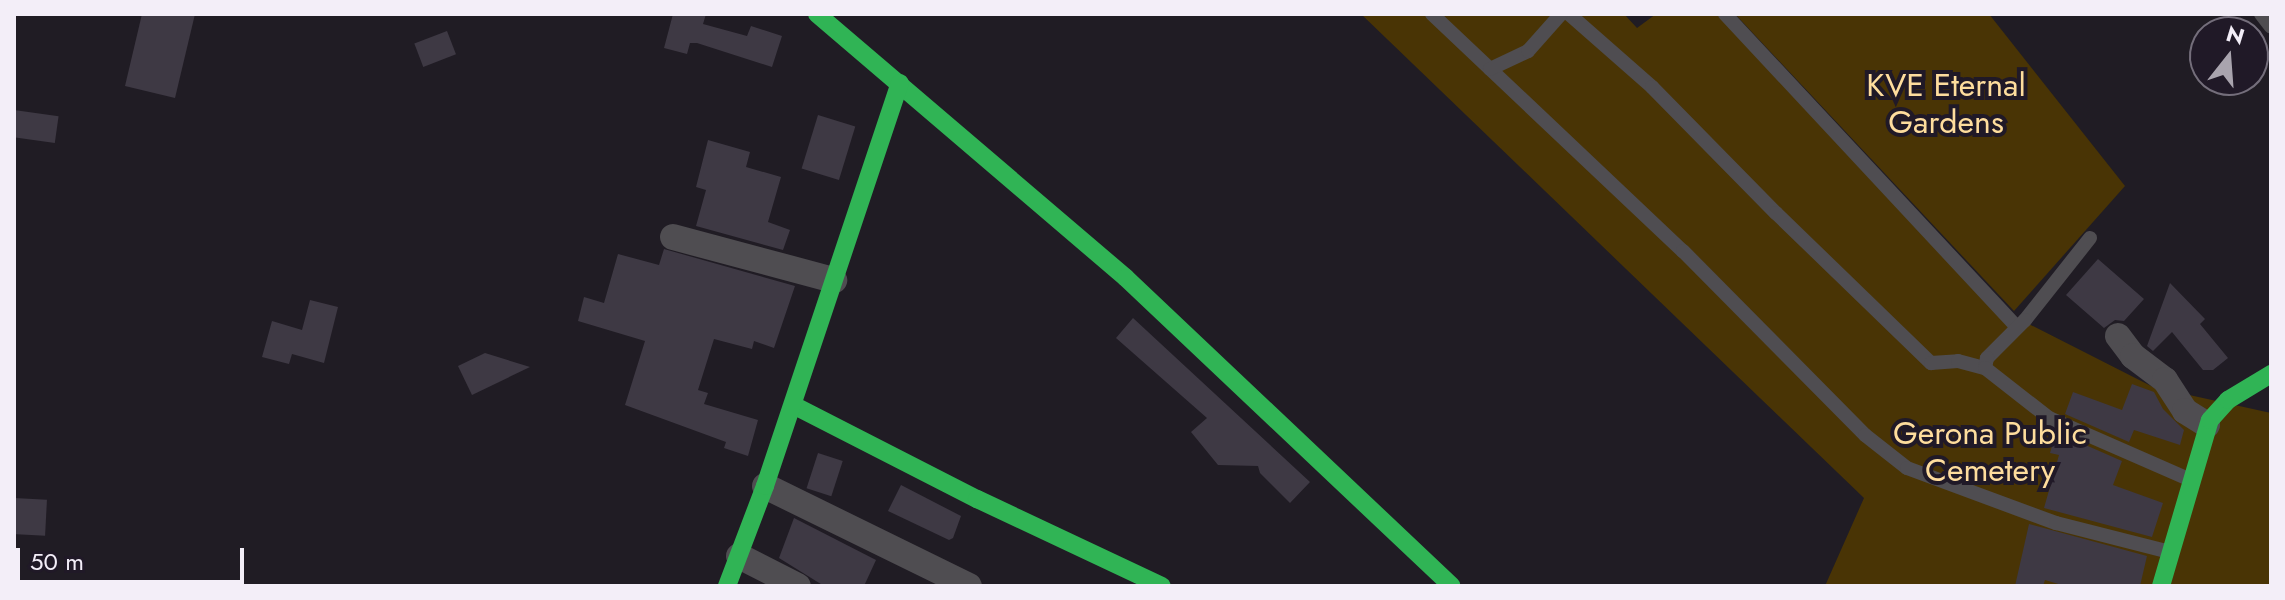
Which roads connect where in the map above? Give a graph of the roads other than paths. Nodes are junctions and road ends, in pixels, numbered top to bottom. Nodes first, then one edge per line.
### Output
1 (817, 14) edge
2 (1432, 14) edge
3 (1561, 14) edge
4 (1569, 14) edge
5 (1725, 14) edge
6 (2261, 14) edge
7 (2271, 27) edge
8 (1490, 69) junction
9 (900, 83) junction
10 (673, 237) dead end
11 (2090, 238) dead end
12 (834, 280) junction
13 (2017, 327) junction
14 (2118, 336) dead end
15 (1985, 368) junction
16 (2271, 374) edge
17 (793, 405) junction
18 (2207, 425) junction
19 (2191, 480) junction
20 (765, 486) junction
21 (2170, 552) junction
22 (739, 556) junction
23 (727, 586) edge
24 (798, 586) edge
25 (969, 586) edge
26 (1162, 586) edge
27 (1452, 586) edge
28 (2161, 586) edge

1 - 9 street
2 - 8 lane
3 - 8 lane
4 - 15 lane
5 - 13 lane
6 - 7 lane
8 - 21 lane
9 - 12 street
9 - 27 street
10 - 12 street
11 - 13 lane
12 - 17 street
13 - 15 lane
14 - 18 street
15 - 19 lane
16 - 18 street
17 - 20 street
17 - 26 street
18 - 19 street
19 - 21 street
20 - 22 street
20 - 25 street
21 - 28 street
22 - 23 street
22 - 24 street

